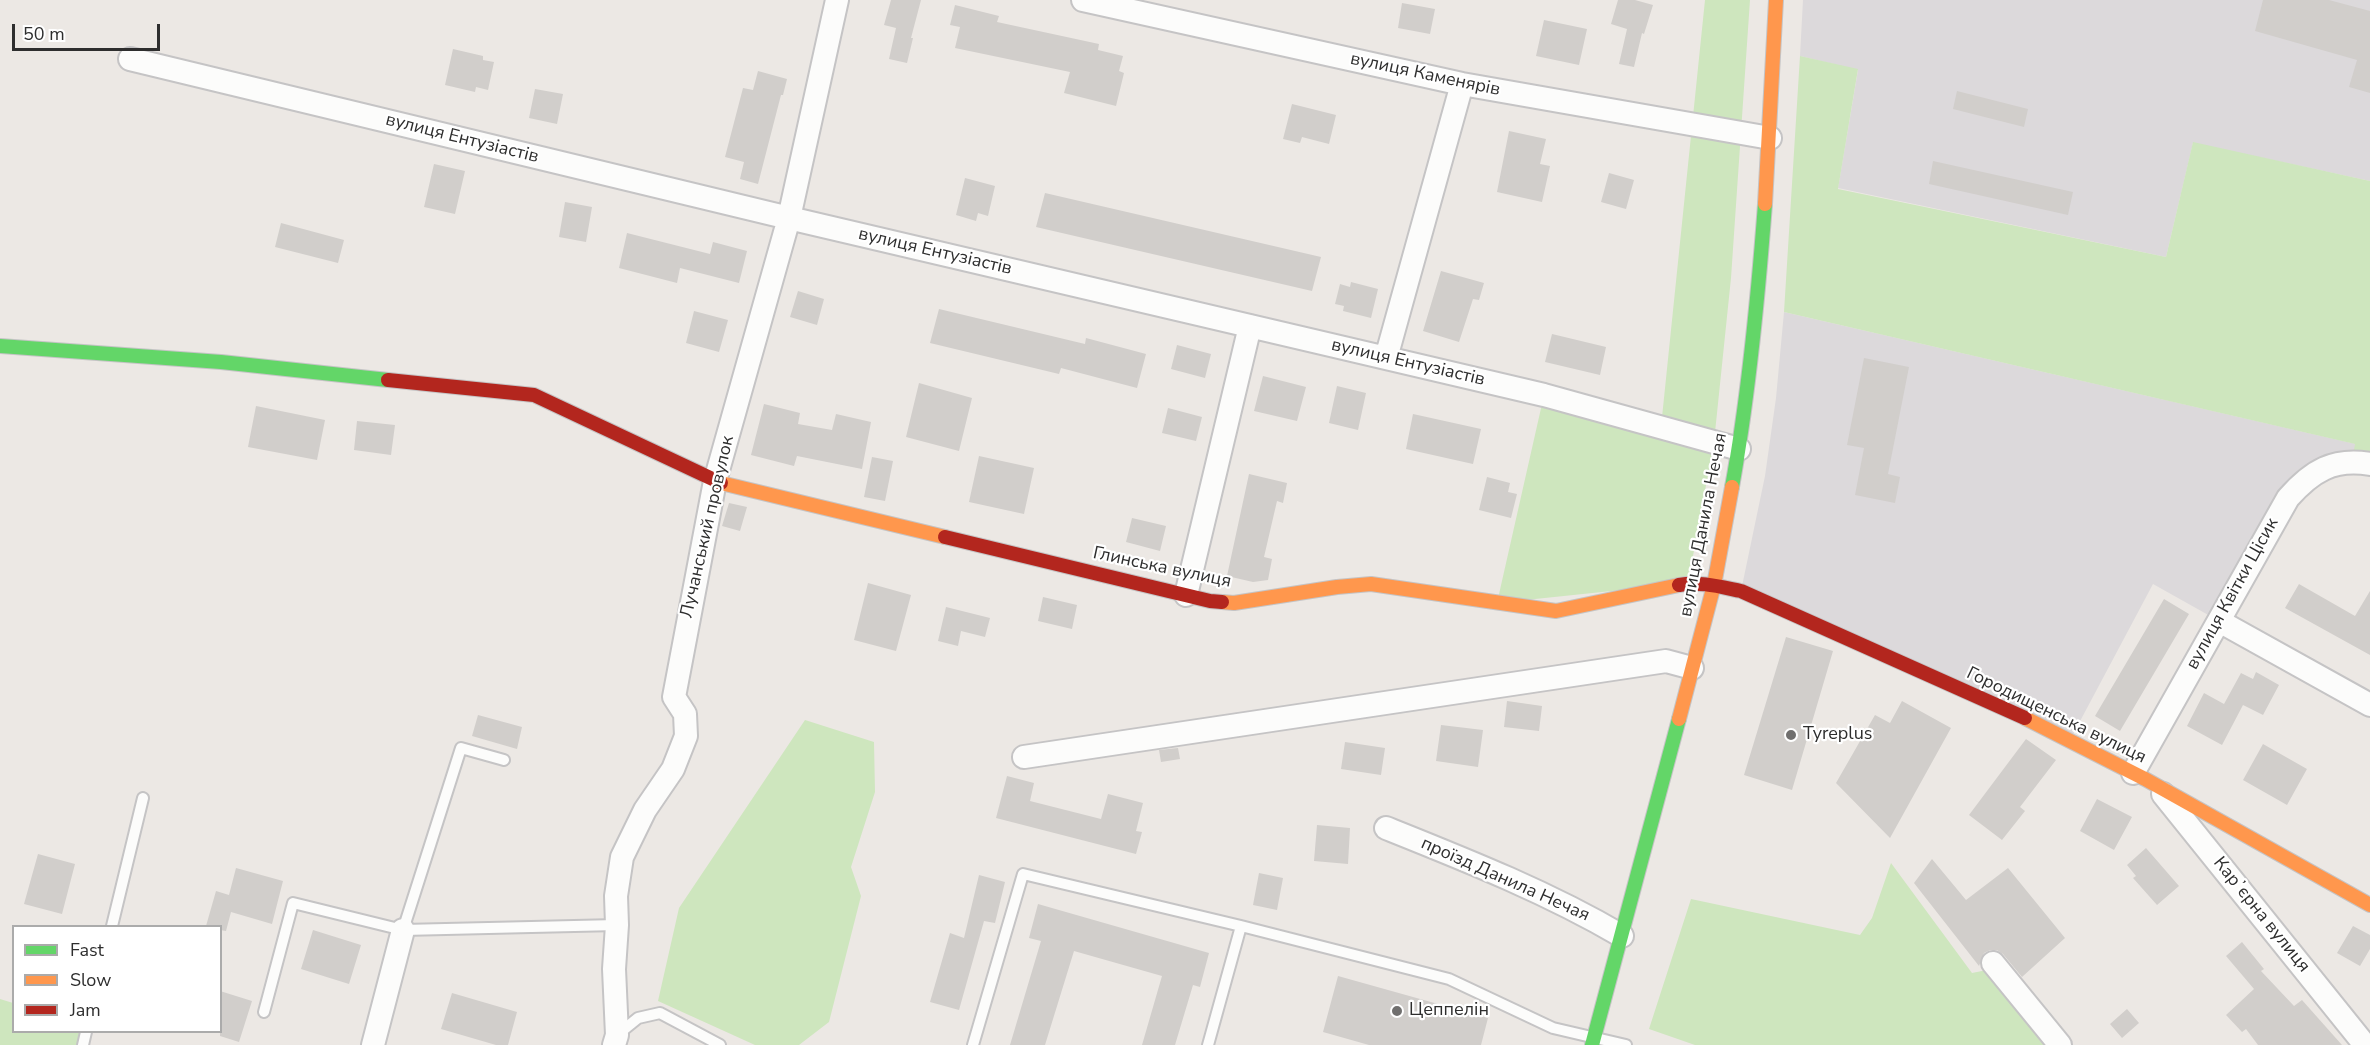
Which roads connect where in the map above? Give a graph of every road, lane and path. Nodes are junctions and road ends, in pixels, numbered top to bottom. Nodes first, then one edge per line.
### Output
1 (837, 0) edge
2 (1083, 0) edge
3 (1776, 0) edge
4 (130, 60) dead end
5 (1462, 84) junction
6 (1770, 138) junction
7 (789, 218) junction
8 (1250, 326) junction
9 (0, 346) edge
10 (1386, 358) junction
11 (1739, 449) junction
12 (2370, 464) edge
13 (715, 481) junction
14 (1714, 585) junction
15 (1186, 595) junction
16 (2219, 621) junction
17 (1692, 668) junction
18 (2370, 705) edge
19 (1024, 757) dead end
20 (504, 760) dead end
21 (2133, 773) junction
22 (2157, 786) junction
23 (143, 798) dead end
24 (1386, 828) dead end
25 (2370, 905) edge
26 (112, 925) edge
27 (617, 925) junction
28 (1241, 926) junction
29 (404, 930) junction
30 (1622, 936) junction
31 (1993, 963) dead end
32 (264, 1011) dead end
33 (615, 1040) edge
34 (1593, 1041) edge
35 (373, 1045) edge
36 (720, 1045) edge
37 (973, 1045) edge
38 (1208, 1045) edge
39 (1626, 1045) edge
40 (2060, 1045) edge
41 (2366, 1045) edge

1 - 7 street, Лучанський провулок
2 - 5 street, вулиця Каменярів
3 - 6 street, вулиця Данила Нечая
4 - 7 street, вулиця Ентузіастів
5 - 6 street, вулиця Каменярів
5 - 10 street
6 - 11 street, вулиця Данила Нечая
7 - 8 street, вулиця Ентузіастів
7 - 13 street, Лучанський провулок
8 - 10 street, вулиця Ентузіастів
8 - 15 street
9 - 13 street, Глинська вулиця
10 - 11 street, вулиця Ентузіастів
11 - 14 street, вулиця Данила Нечая
12 - 16 street, вулиця Квітки Цісик
13 - 15 street, Глинська вулиця
13 - 27 street, Лучанський провулок
14 - 15 street, Глинська вулиця
14 - 17 street, вулиця Данила Нечая
14 - 21 street, Городищенська вулиця
16 - 18 street
16 - 21 street, вулиця Квітки Цісик
17 - 19 street
17 - 30 street, вулиця Данила Нечая
20 - 29 lane
21 - 22 street, Городищенська вулиця
22 - 25 street, Городищенська вулиця
22 - 41 street, Карʼєрна вулиця
23 - 26 lane
24 - 30 street, проїзд Данила Нечая
27 - 29 lane
27 - 33 street, Лучанський провулок
28 - 34 lane
28 - 37 lane
28 - 38 lane
29 - 32 lane
29 - 35 street
30 - 34 street, вулиця Данила Нечая
31 - 40 street
33 - 36 lane
34 - 39 lane

